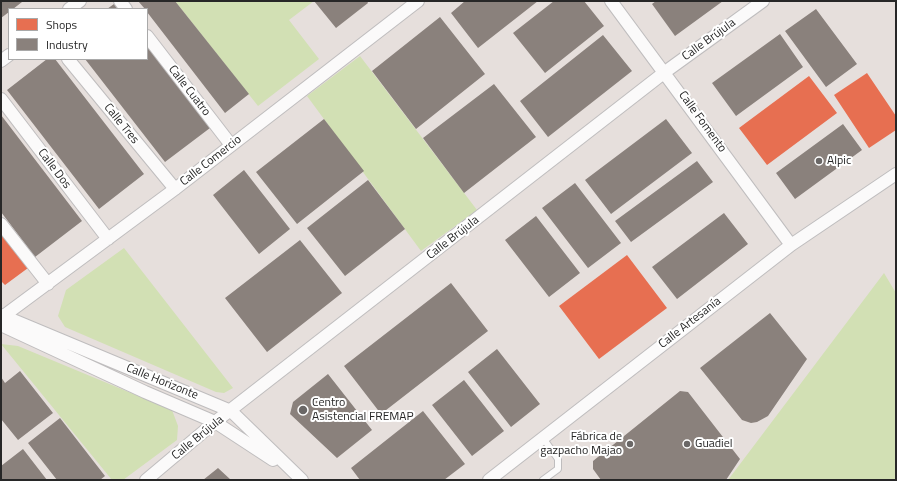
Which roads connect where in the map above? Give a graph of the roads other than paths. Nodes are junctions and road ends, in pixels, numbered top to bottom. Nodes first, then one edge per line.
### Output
1 (80, 1) edge
2 (418, 1) edge
3 (611, 1) edge
4 (763, 1) edge
5 (70, 8) edge
6 (148, 37) edge
7 (69, 60) edge
8 (665, 72) junction
9 (1, 99) edge
10 (231, 145) junction
11 (896, 174) edge
12 (175, 189) junction
13 (1, 224) edge
14 (108, 239) junction
15 (791, 245) junction
16 (48, 284) junction
17 (1, 318) edge
18 (232, 410) junction
19 (215, 422) junction
20 (542, 438) junction
21 (146, 480) edge
22 (292, 480) edge
23 (302, 480) edge
24 (489, 480) edge
25 (543, 480) edge

1 - 5 street
2 - 10 street, Calle Comercio
3 - 8 street, Calle Fomento
4 - 8 street, Calle Brújula
6 - 10 street, Calle Cuatro
7 - 12 street, Calle Tres
8 - 15 street, Calle Fomento
8 - 18 street, Calle Brújula
9 - 14 street, Calle Dos
10 - 12 street, Calle Comercio
11 - 15 street, Calle Artesanía
12 - 14 street, Calle Comercio
13 - 16 street
14 - 16 street, Calle Comercio
15 - 20 street, Calle Artesanía
16 - 17 street, Calle Comercio
17 - 18 street, Calle Horizonte
17 - 19 street, Calle Horizonte
18 - 19 street, Calle Brújula
18 - 23 street, Calle Horizonte
19 - 21 street, Calle Brújula
19 - 22 street, Calle Horizonte
20 - 24 street, Calle Artesanía
20 - 25 lane

